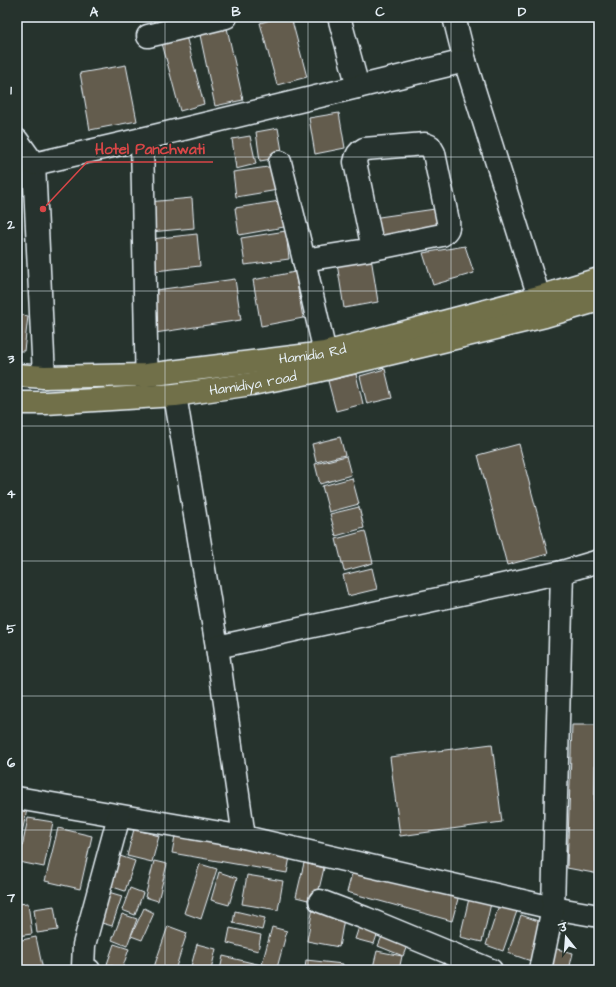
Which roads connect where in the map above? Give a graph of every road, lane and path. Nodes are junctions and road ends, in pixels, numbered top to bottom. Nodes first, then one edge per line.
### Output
1 (226, 17) edge
2 (339, 17) edge
3 (454, 17) edge
4 (148, 36) dead end
5 (465, 61) junction
6 (358, 87) junction
7 (17, 140) edge
8 (142, 140) junction
9 (280, 162) dead end
10 (34, 164) junction
11 (373, 249) junction
12 (304, 260) junction
13 (599, 279) edge
14 (539, 297) junction
15 (599, 300) edge
16 (325, 353) junction
17 (17, 375) edge
18 (44, 377) junction
19 (146, 386) junction
20 (175, 395) junction
21 (17, 403) edge
22 (599, 561) edge
23 (562, 572) junction
24 (217, 647) junction
25 (17, 798) edge
26 (119, 816) junction
27 (244, 837) junction
28 (320, 901) dead end
29 (553, 908) junction
30 (599, 916) edge
31 (89, 970) edge
32 (491, 970) edge
33 (540, 970) edge

1 - 4 street
2 - 6 street
3 - 5 street
5 - 6 street
5 - 14 street
6 - 8 street
7 - 10 street
8 - 10 street
8 - 19 street
9 - 12 street
10 - 18 street
11 - 11 street
11 - 12 street
12 - 16 street
13 - 14 main road, Hamidia Rd
14 - 16 main road, Hamidia Rd
15 - 20 main road, Hamidiya road
16 - 19 main road, Hamidia Rd
17 - 18 main road, Hamidia Rd
18 - 19 main road, Hamidia Rd
19 - 20 main road, Hamidiya road
19 - 21 main road, Hamidiya road
20 - 24 street
22 - 23 street
23 - 24 street
23 - 29 street
24 - 27 street
25 - 26 street
26 - 27 street
26 - 31 street
27 - 29 street
28 - 32 street
29 - 30 street
29 - 33 street

